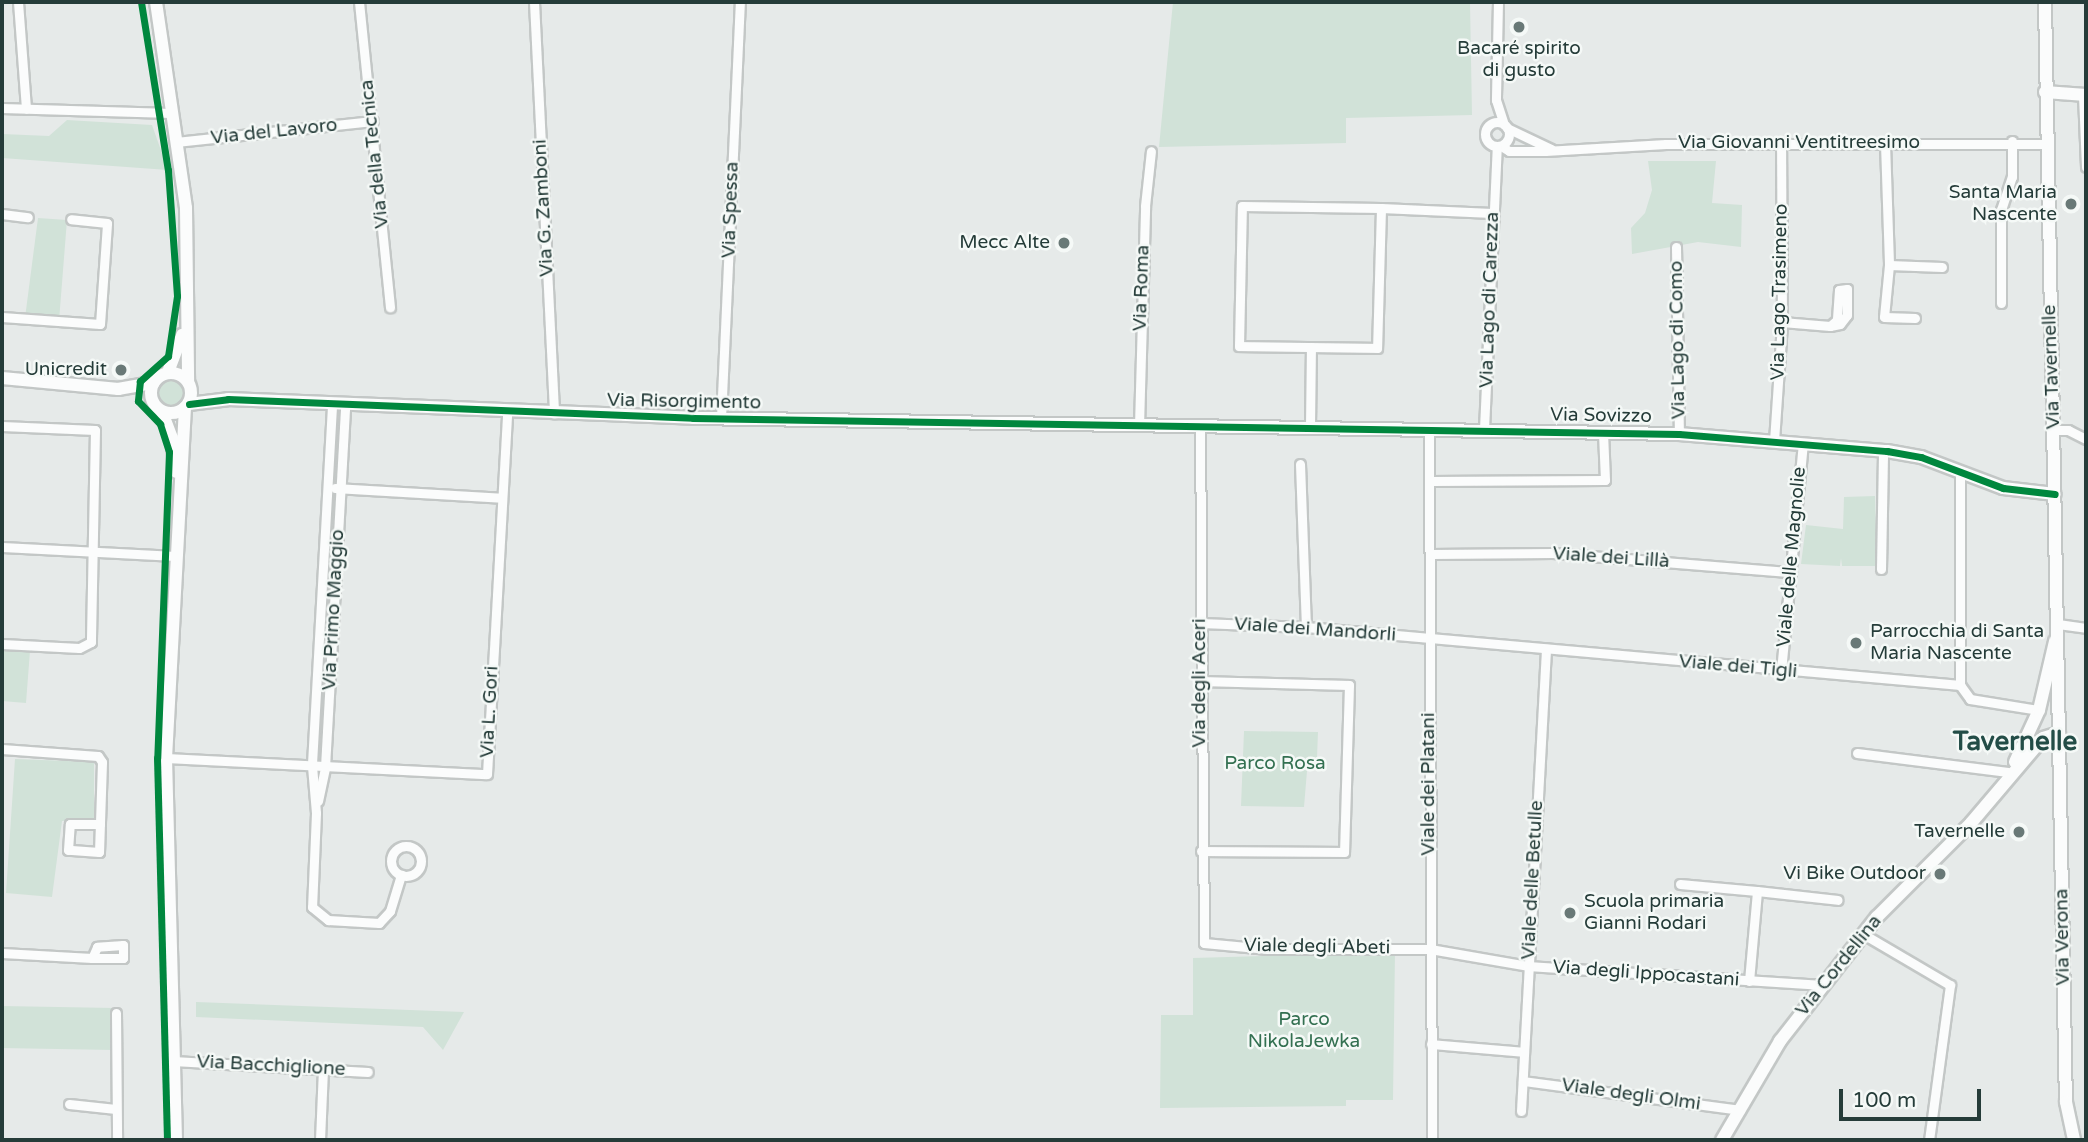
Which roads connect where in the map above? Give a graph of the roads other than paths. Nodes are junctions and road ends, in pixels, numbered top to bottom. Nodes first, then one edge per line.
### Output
1 (18, 2) edge
2 (156, 2) edge
3 (359, 2) edge
4 (534, 2) edge
5 (740, 2) edge
6 (1499, 2) edge
7 (2045, 2) edge
8 (2045, 92) junction
9 (2085, 95) edge
10 (1496, 100) junction
11 (2, 108) edge
12 (26, 109) junction
13 (171, 113) junction
14 (373, 121) junction
15 (1489, 125) junction
16 (1506, 126) junction
17 (2012, 141) junction
18 (176, 142) junction
19 (1781, 143) junction
20 (1885, 143) junction
21 (2045, 144) junction
22 (1496, 145) junction
23 (1553, 149) junction
24 (1151, 151) dead end
25 (2086, 167) edge
26 (1381, 208) junction
27 (1492, 213) junction
28 (2, 214) edge
29 (28, 217) dead end
30 (71, 219) dead end
31 (1676, 247) dead end
32 (1889, 265) junction
33 (1942, 267) dead end
34 (187, 303) junction
35 (2001, 303) dead end
36 (390, 307) dead end
37 (2, 317) edge
38 (1915, 318) dead end
39 (1782, 322) junction
40 (1830, 326) dead end
41 (1311, 347) junction
42 (168, 372) junction
43 (2, 378) edge
44 (153, 383) junction
45 (190, 384) junction
46 (118, 389) junction
47 (229, 399) junction
48 (187, 406) junction
49 (339, 406) junction
50 (157, 407) junction
51 (507, 412) junction
52 (554, 414) junction
53 (721, 418) junction
54 (1200, 424) junction
55 (2, 426) edge
56 (1139, 426) junction
57 (1310, 426) junction
58 (1429, 428) junction
59 (1485, 429) junction
60 (2054, 430) junction
61 (1604, 432) junction
62 (1679, 434) junction
63 (2086, 439) edge
64 (1774, 441) junction
65 (1803, 444) junction
66 (1883, 450) junction
67 (1300, 464) dead end
68 (1960, 471) junction
69 (1431, 481) junction
70 (328, 487) junction
71 (341, 488) junction
72 (180, 491) junction
73 (2055, 494) junction
74 (501, 498) junction
75 (2, 547) edge
76 (93, 552) junction
77 (1431, 554) junction
78 (176, 556) junction
79 (1881, 569) dead end
80 (1791, 572) junction
81 (1200, 623) junction
82 (1306, 627) junction
83 (2058, 627) junction
84 (2086, 628) edge
85 (1429, 638) junction
86 (2, 645) edge
87 (1546, 649) junction
88 (318, 653) junction
89 (331, 654) junction
90 (1781, 671) junction
91 (1200, 681) junction
92 (1960, 685) junction
93 (2039, 710) junction
94 (2059, 733) junction
95 (2, 749) edge
96 (1857, 752) dead end
97 (166, 758) junction
98 (312, 766) junction
99 (325, 767) junction
100 (2008, 772) junction
101 (1981, 811) junction
102 (316, 813) junction
103 (100, 824) junction
104 (1201, 851) junction
105 (401, 875) dead end
106 (1680, 884) dead end
107 (1757, 891) junction
108 (1838, 900) dead end
109 (1863, 934) junction
110 (1204, 943) joint
111 (1430, 949) junction
112 (2, 953) edge
113 (92, 958) dead end
114 (1528, 966) junction
115 (1749, 981) junction
116 (1822, 985) junction
117 (116, 1013) dead end
118 (1431, 1044) junction
119 (1524, 1052) junction
120 (173, 1061) junction
121 (323, 1069) junction
122 (368, 1072) dead end
123 (1523, 1081) junction
124 (69, 1104) dead end
125 (116, 1109) junction
126 (1740, 1110) junction
127 (1521, 1111) dead end
128 (117, 1140) edge
129 (176, 1140) edge
130 (320, 1140) edge
131 (1432, 1140) edge
132 (1722, 1140) edge
133 (1929, 1140) edge
134 (2074, 1140) edge

1 - 12 street
2 - 13 street
3 - 14 street, Via della Tecnica
4 - 52 street, Via G. Zamboni
5 - 53 street, Via Spessa
6 - 10 street
7 - 8 street, Via Tavernelle
8 - 9 street
8 - 21 street, Via Tavernelle
9 - 25 street
10 - 15 street
10 - 16 street
11 - 12 street
12 - 13 street
13 - 18 street
14 - 18 street, Via del Lavoro
14 - 36 street, Via della Tecnica
15 - 16 street
15 - 22 street
16 - 22 street
16 - 23 street, Via Giovanni Ventitreesimo
17 - 20 street, Via Giovanni Ventitreesimo
17 - 21 street, Via Giovanni Ventitreesimo
17 - 35 street
18 - 34 street
19 - 20 street, Via Giovanni Ventitreesimo
19 - 23 street, Via Giovanni Ventitreesimo
19 - 39 street, Via Lago Trasimeno
20 - 32 street
21 - 60 street, Via Tavernelle
22 - 23 street, Via Giovanni Ventitreesimo
22 - 27 street, Via Lago di Carezza
24 - 56 street, Via Roma
26 - 27 street
26 - 41 street
26 - 41 street
27 - 59 street, Via Lago di Carezza
28 - 29 street
30 - 37 street
31 - 62 street, Via Lago di Como
32 - 33 street
32 - 38 street
34 - 42 street
34 - 45 street
39 - 40 street
39 - 64 street, Via Lago Trasimeno
41 - 57 street
42 - 44 street
42 - 45 street
43 - 46 street
44 - 46 street
44 - 50 street
45 - 47 street
45 - 48 street
46 - 50 street
47 - 48 street
47 - 49 street, Via Risorgimento
48 - 50 street
48 - 72 street
49 - 51 street, Via Risorgimento
49 - 70 street, Via Primo Maggio
49 - 71 street, Via Primo Maggio
50 - 72 street
51 - 52 street, Via Risorgimento
51 - 74 street, Via L. Gori
52 - 53 street, Via Risorgimento
53 - 56 street, Via Risorgimento
54 - 56 street, Via Sovizzo
54 - 57 street, Via Sovizzo
54 - 81 street, Via degli Aceri
55 - 76 street
57 - 58 street, Via Sovizzo
58 - 59 street, Via Sovizzo
58 - 69 street, Viale dei Platani
59 - 61 street, Via Sovizzo
60 - 63 street
60 - 73 street, Via Tavernelle
61 - 62 street, Via Sovizzo
61 - 69 street
62 - 64 street, Via Sovizzo
64 - 65 street, Via Sovizzo
65 - 66 street, Via Sovizzo
65 - 80 street, Viale delle Magnolie
66 - 68 street, Via Sovizzo
66 - 79 street
67 - 82 street
68 - 73 street, Via Sovizzo
68 - 92 street
69 - 77 street, Viale dei Platani
70 - 71 street
70 - 88 street, Via Primo Maggio
71 - 74 street
71 - 89 street, Via Primo Maggio
72 - 78 street
73 - 83 street, Via Tavernelle
74 - 99 street, Via L. Gori
75 - 76 street
76 - 78 street
76 - 86 street
77 - 80 street, Viale dei Lillà
77 - 85 street, Viale dei Platani
78 - 97 street
80 - 90 street, Viale delle Magnolie
81 - 82 street, Viale dei Mandorli
81 - 91 street, Via degli Aceri
82 - 85 street, Viale dei Mandorli
83 - 84 street
83 - 93 street, Via Cordellina
83 - 94 street, Via Tavernelle
85 - 87 street, Viale dei Tigli
85 - 111 street, Viale dei Platani
87 - 90 street, Viale dei Tigli
87 - 114 street, Viale delle Betulle
88 - 89 street
88 - 98 street, Via Primo Maggio
89 - 99 street, Via Primo Maggio
90 - 92 street, Viale dei Tigli
91 - 104 street, Via degli Aceri
91 - 104 street
92 - 93 street, Viale dei Tigli
93 - 100 street, Via Cordellina
94 - 101 street, Via Cordellina
94 - 134 street, Via Verona
95 - 103 street
96 - 100 street
97 - 98 street, Via L. Gori
97 - 120 street
98 - 99 street, Via L. Gori
98 - 102 street, Via Primo Maggio
99 - 102 street, Via Primo Maggio
100 - 101 street, Via Cordellina
101 - 109 street, Via Cordellina
102 - 105 street, Via Primo Maggio
103 - 103 street
104 - 110 street, Via degli Aceri
106 - 107 street
107 - 108 street
107 - 115 street
109 - 116 street, Via Cordellina
109 - 133 street
110 - 111 street, Viale degli Abeti
111 - 114 street, Via degli Ippocastani
111 - 118 street, Viale dei Platani
112 - 113 street
114 - 115 street, Via degli Ippocastani
114 - 119 street, Viale delle Betulle
115 - 116 street, Via degli Ippocastani
116 - 126 street, Via Cordellina
117 - 125 street
118 - 119 street
118 - 131 street, Viale dei Platani
119 - 123 street, Viale delle Betulle
120 - 121 street, Via Bacchiglione
120 - 129 street
121 - 122 street, Via Bacchiglione
121 - 130 street
123 - 126 street, Viale degli Olmi
123 - 127 street, Viale delle Betulle
124 - 125 street
125 - 128 street
126 - 132 street, Via Cordellina

